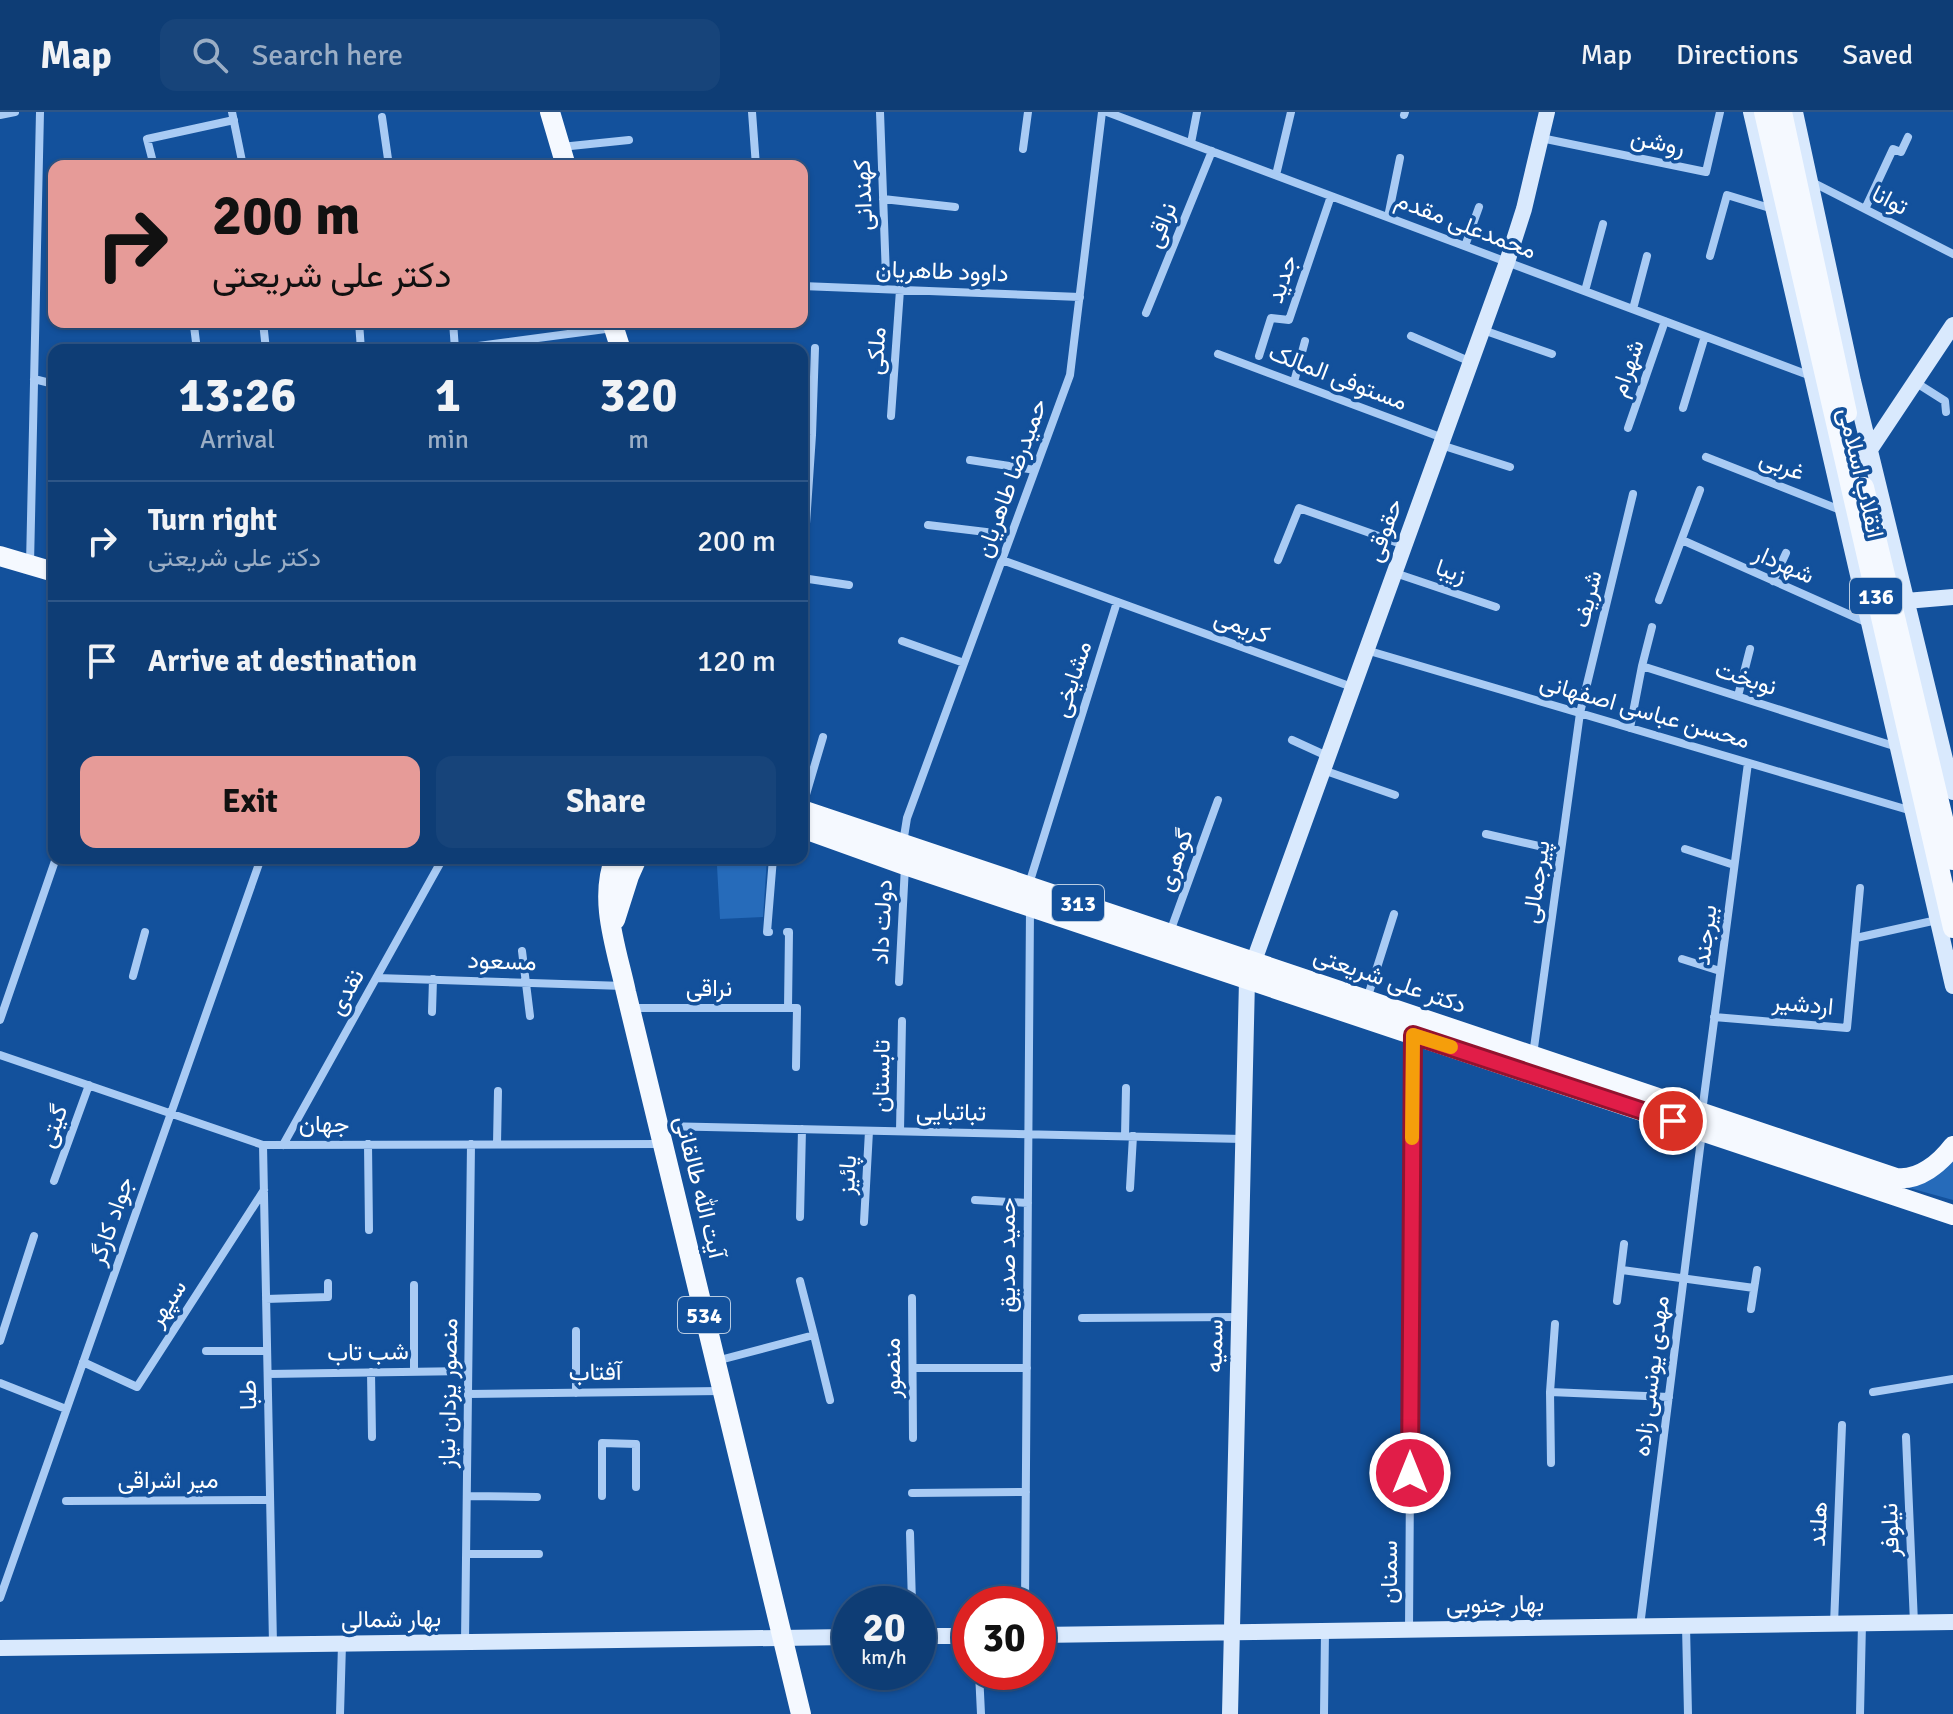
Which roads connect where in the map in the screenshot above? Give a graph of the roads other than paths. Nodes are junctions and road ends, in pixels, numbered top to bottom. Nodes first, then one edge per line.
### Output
1 (15, 112) edge
2 (40, 112) edge
3 (550, 112) edge
4 (752, 112) edge
5 (880, 112) edge
6 (1028, 112) edge
7 (1104, 112) edge
8 (1197, 112) edge
9 (1291, 112) edge
10 (1547, 112) edge
11 (1720, 112) edge
12 (1751, 112) edge
13 (1764, 112) edge
14 (1782, 112) edge
15 (1795, 112) edge
16 (0, 115) edge
17 (233, 116) edge
18 (382, 117) dead end
19 (1908, 137) dead end
20 (1541, 138) junction
21 (629, 140) dead end
22 (1191, 143) junction
23 (1023, 149) dead end
24 (1212, 151) junction
25 (563, 157) edge
26 (1400, 158) dead end
27 (152, 160) edge
28 (242, 160) edge
29 (388, 160) edge
30 (756, 160) edge
31 (1276, 175) junction
32 (1809, 180) junction
33 (1331, 196) junction
34 (883, 199) junction
35 (955, 207) dead end
36 (1479, 207) dead end
37 (1773, 209) junction
38 (1865, 209) junction
39 (1388, 217) junction
40 (1603, 224) dead end
41 (1465, 246) junction
42 (1953, 254) edge
43 (1647, 256) dead end
44 (1710, 256) dead end
45 (1507, 262) junction
46 (1807, 262) junction
47 (886, 277) dead end
48 (808, 286) edge
49 (900, 290) junction
50 (1585, 291) junction
51 (1080, 297) junction
52 (1633, 309) junction
53 (1146, 313) dead end
54 (1665, 321) junction
55 (1953, 325) edge
56 (595, 328) edge
57 (1482, 329) junction
58 (1411, 336) dead end
59 (1705, 336) junction
60 (1305, 341) dead end
61 (1948, 341) edge
62 (498, 344) edge
63 (815, 348) dead end
64 (1218, 354) dead end
65 (1552, 354) dead end
66 (1259, 356) dead end
67 (1471, 362) junction
68 (34, 379) junction
69 (1853, 381) junction
70 (48, 382) edge
71 (1294, 382) junction
72 (1915, 382) junction
73 (1814, 384) junction
74 (1683, 408) dead end
75 (1946, 412) dead end
76 (891, 416) dead end
77 (1628, 428) dead end
78 (808, 434) edge
79 (812, 435) junction
80 (1442, 441) junction
81 (1869, 451) junction
82 (1706, 457) dead end
83 (970, 460) dead end
84 (1510, 467) dead end
85 (1035, 470) junction
86 (808, 482) edge
87 (1838, 486) junction
88 (1700, 490) dead end
89 (1633, 494) dead end
90 (1882, 503) junction
91 (1843, 509) junction
92 (928, 525) dead end
93 (1011, 535) junction
94 (1682, 540) junction
95 (1404, 545) junction
96 (1786, 553) dead end
97 (0, 557) edge
98 (1002, 560) junction
99 (1278, 560) dead end
100 (30, 565) junction
101 (48, 570) edge
102 (1394, 573) junction
103 (808, 581) edge
104 (1773, 581) junction
105 (849, 585) dead end
106 (1953, 597) edge
107 (1659, 600) dead end
108 (1906, 601) junction
109 (1117, 602) junction
110 (1496, 607) dead end
111 (1869, 623) junction
112 (1652, 627) dead end
113 (902, 641) dead end
114 (1750, 649) dead end
115 (1366, 650) junction
116 (964, 663) junction
117 (1642, 666) junction
118 (1925, 680) junction
119 (1352, 687) junction
120 (1884, 688) junction
121 (1738, 696) junction
122 (1580, 713) junction
123 (1630, 728) junction
124 (823, 737) dead end
125 (1292, 740) dead end
126 (1898, 747) junction
127 (1325, 763) junction
128 (1748, 763) junction
129 (808, 788) edge
130 (1953, 792) edge
131 (1395, 795) dead end
132 (1218, 800) dead end
133 (808, 811) edge
134 (1913, 811) junction
135 (808, 830) edge
136 (1486, 834) dead end
137 (903, 844) junction
138 (1685, 849) dead end
139 (1561, 851) junction
140 (1953, 860) edge
141 (54, 864) edge
142 (259, 864) edge
143 (440, 864) edge
144 (614, 864) edge
145 (634, 864) edge
146 (773, 864) edge
147 (905, 865) junction
148 (1734, 865) junction
149 (1860, 888) dead end
150 (1029, 896) junction
151 (1394, 914) dead end
152 (1945, 924) edge
153 (613, 927) junction
154 (145, 932) dead end
155 (769, 932) dead end
156 (787, 932) dead end
157 (1169, 933) junction
158 (1856, 938) junction
159 (522, 951) dead end
160 (1682, 959) dead end
161 (1250, 970) junction
162 (1720, 971) junction
163 (133, 976) dead end
164 (377, 978) junction
165 (433, 979) junction
166 (525, 982) junction
167 (899, 982) dead end
168 (625, 986) junction
169 (1953, 986) edge
170 (1367, 1000) junction
171 (630, 1008) junction
172 (788, 1008) junction
173 (432, 1012) dead end
174 (530, 1016) dead end
175 (1714, 1017) junction
176 (0, 1020) edge
177 (902, 1021) dead end
178 (1413, 1035) junction
179 (0, 1055) edge
180 (1533, 1056) junction
181 (796, 1067) dead end
182 (89, 1085) junction
183 (1126, 1088) dead end
184 (498, 1091) dead end
185 (170, 1112) junction
186 (1702, 1122) junction
187 (802, 1129) junction
188 (869, 1131) junction
189 (900, 1131) junction
190 (1028, 1134) junction
191 (661, 1135) junction
192 (1129, 1136) junction
193 (1243, 1139) junction
194 (368, 1144) junction
195 (471, 1144) junction
196 (497, 1144) junction
197 (263, 1145) junction
198 (283, 1145) junction
199 (1953, 1146) edge
200 (54, 1181) dead end
201 (1130, 1188) dead end
202 (264, 1190) junction
203 (975, 1200) dead end
204 (1028, 1203) junction
205 (1953, 1215) edge
206 (800, 1217) dead end
207 (864, 1222) dead end
208 (369, 1230) dead end
209 (34, 1236) dead end
210 (1624, 1244) dead end
211 (1622, 1270) junction
212 (1757, 1270) dead end
213 (1683, 1278) junction
214 (800, 1281) dead end
215 (328, 1283) dead end
216 (414, 1285) dead end
217 (1754, 1288) junction
218 (912, 1298) dead end
219 (266, 1299) junction
220 (1617, 1301) dead end
221 (1751, 1309) dead end
222 (1239, 1317) junction
223 (1082, 1318) dead end
224 (1555, 1324) dead end
225 (576, 1331) dead end
226 (814, 1335) junction
227 (0, 1341) edge
228 (206, 1351) dead end
229 (267, 1351) junction
230 (716, 1361) junction
231 (83, 1362) junction
232 (913, 1368) junction
233 (1027, 1368) junction
234 (468, 1371) junction
235 (371, 1372) junction
236 (414, 1372) junction
237 (268, 1374) junction
238 (1953, 1379) edge
239 (0, 1383) edge
240 (723, 1391) junction
241 (1550, 1392) junction
242 (1873, 1392) dead end
243 (576, 1393) junction
244 (468, 1394) junction
245 (1669, 1397) junction
246 (830, 1400) dead end
247 (66, 1409) junction
248 (1842, 1425) dead end
249 (372, 1437) dead end
250 (1906, 1437) dead end
251 (913, 1438) dead end
252 (1551, 1463) dead end
253 (636, 1487) dead end
254 (1026, 1492) junction
255 (912, 1493) dead end
256 (467, 1496) junction
257 (602, 1496) dead end
258 (537, 1497) dead end
259 (270, 1500) junction
260 (66, 1501) dead end
261 (910, 1533) dead end
262 (466, 1554) junction
263 (539, 1554) dead end
264 (911, 1586) edge
265 (1025, 1586) edge
266 (0, 1598) edge
267 (1953, 1622) edge
268 (1862, 1623) junction
269 (1914, 1623) junction
270 (1834, 1624) junction
271 (1640, 1626) junction
272 (1686, 1626) junction
273 (1409, 1629) junction
274 (1325, 1631) junction
275 (1232, 1632) junction
276 (1056, 1635) edge
277 (832, 1637) edge
278 (783, 1638) junction
279 (465, 1642) junction
280 (273, 1644) junction
281 (342, 1644) junction
282 (0, 1648) edge
283 (980, 1690) edge
284 (340, 1714) edge
285 (801, 1714) edge
286 (981, 1714) edge
287 (1230, 1714) edge
288 (1324, 1714) edge
289 (1688, 1714) edge
290 (1860, 1714) edge

1 - 16 street
2 - 68 street
3 - 25 main road
4 - 30 street
5 - 34 street, کهندانی
6 - 23 street
7 - 22 street, محمدعلی مقدم
7 - 51 street, حمیدرضا طاهریان
8 - 22 street
9 - 31 street
10 - 20 main road, حقوقی
11 - 20 street, روشن
12 - 37 main road, انقلاب اسلامی
13 - 46 main road, 136
14 - 46 main road, 136
15 - 32 main road, انقلاب اسلامی
17 - 27 street
17 - 28 street
18 - 29 street
19 - 38 street
20 - 45 main road, حقوقی
21 - 25 street
22 - 24 street, محمدعلی مقدم
24 - 31 street, محمدعلی مقدم
24 - 53 street, نراقی
26 - 39 street
31 - 33 street, محمدعلی مقدم
32 - 38 street, توانا
32 - 69 main road, انقلاب اسلامی
33 - 39 street, محمدعلی مقدم
33 - 66 street, جدید
34 - 35 street
34 - 47 street, کهندانی
36 - 41 street
37 - 44 street
37 - 73 main road, انقلاب اسلامی
38 - 42 street, توانا
39 - 41 street, محمدعلی مقدم
40 - 50 street
41 - 45 street, محمدعلی مقدم
43 - 52 street
45 - 50 street, محمدعلی مقدم
45 - 57 main road, حقوقی
46 - 140 main road, 136
46 - 152 main road, 136
48 - 49 street, داوود طاهریان
49 - 51 street, داوود طاهریان
49 - 76 street, ملکی
50 - 52 street, محمدعلی مقدم
51 - 85 street, حمیدرضا طاهریان
52 - 54 street, محمدعلی مقدم
54 - 59 street, محمدعلی مقدم
54 - 77 street, شهرام
55 - 61 main road
56 - 62 street
57 - 65 street
57 - 67 main road, حقوقی
58 - 67 street
59 - 73 street, محمدعلی مقدم
59 - 74 street
60 - 71 street
61 - 72 main road
63 - 79 street
64 - 71 street, مستوفی المالک
67 - 80 main road, حقوقی
68 - 70 street
68 - 100 street
69 - 73 main road
69 - 81 main road, انقلاب اسلامی
71 - 80 street, مستوفی المالک
72 - 75 street
72 - 81 main road
73 - 87 main road, انقلاب اسلامی
78 - 79 street
79 - 86 street
80 - 84 street, مستوفی المالک
80 - 95 main road, حقوقی
81 - 87 main road
81 - 90 main road, انقلاب اسلامی
82 - 91 street, غربی
83 - 85 street
85 - 93 street, حمیدرضا طاهریان
87 - 91 main road, انقلاب اسلامی
88 - 94 street
89 - 122 street, شریف
90 - 91 main road
90 - 108 main road, انقلاب اسلامی
91 - 111 main road, انقلاب اسلامی
92 - 93 street
93 - 98 street, حمیدرضا طاهریان
94 - 104 street, شهردار
94 - 107 street
95 - 99 street
95 - 102 main road, حقوقی
96 - 104 street
97 - 100 main road
98 - 109 street
98 - 116 street, حمیدرضا طاهریان
100 - 101 main road
102 - 110 street, زیبا
102 - 115 main road, حقوقی
103 - 105 street
104 - 111 street, شهردار
106 - 108 main road
108 - 118 main road, انقلاب اسلامی
109 - 119 street, کریمی
109 - 150 street, مشایخی
111 - 120 main road, انقلاب اسلامی
112 - 117 street
113 - 116 street
114 - 121 street
115 - 119 main road, حقوقی
115 - 122 street, محسن عباسی اصفهانی
116 - 137 street, حمیدرضا طاهریان
117 - 121 street, نوبخت
117 - 123 street
118 - 120 main road
118 - 130 main road, انقلاب اسلامی
119 - 127 main road, حقوقی
120 - 126 main road, انقلاب اسلامی
121 - 126 street, نوبخت
122 - 123 street, محسن عباسی اصفهانی
122 - 139 street, پیرجمالی
123 - 128 street, محسن عباسی اصفهانی
124 - 129 street
125 - 127 street
126 - 134 main road, انقلاب اسلامی
127 - 131 street
127 - 161 main road, حقوقی
128 - 134 street, محسن عباسی اصفهانی
128 - 148 street, بیرجند
132 - 157 street, گوهری
133 - 137 main road, دکتر علی شریعتی / 313
134 - 152 main road, انقلاب اسلامی
135 - 147 main road, دکتر علی شریعتی / 313
136 - 139 street
137 - 150 main road, دکتر علی شریعتی / 313
138 - 148 street
139 - 180 street, پیرجمالی
141 - 176 street
142 - 185 street, جواد کارگر
143 - 164 street, نقدی
144 - 153 main road, آیت الله طالقانی / 534
145 - 153 main road
146 - 155 street
147 - 150 main road, دکتر علی شریعتی / 313
147 - 167 street, دولت داد
148 - 162 street, بیرجند
149 - 158 street, اردشیر
150 - 157 main road, دکتر علی شریعتی / 313
150 - 161 main road, دکتر علی شریعتی / 313
150 - 190 street, حمید صدیق
151 - 170 street
152 - 158 street
152 - 169 main road, انقلاب اسلامی
153 - 168 main road, آیت الله طالقانی / 534
154 - 163 street
156 - 172 street
157 - 161 main road, دکتر علی شریعتی / 313
158 - 175 street, اردشیر
159 - 166 street
160 - 162 street
161 - 170 main road, دکتر علی شریعتی / 313
161 - 178 main road, دکتر علی شریعتی / 313
161 - 193 main road, سمیه
162 - 175 street, بیرجند
164 - 165 street, مسعود
164 - 198 street, نقدی
165 - 166 street, مسعود
165 - 173 street
166 - 168 street, مسعود
166 - 174 street
168 - 171 main road, آیت الله طالقانی / 534
170 - 180 main road, دکتر علی شریعتی / 313
171 - 172 street, نراقی
171 - 191 main road, آیت الله طالقانی / 534
172 - 181 street
175 - 186 street, بیرجند
177 - 189 street, تابستان
178 - 186 main road, دکتر علی شریعتی / 313
178 - 273 street, سمنان
179 - 182 street, جهان
180 - 186 main road, دکتر علی شریعتی / 313
182 - 185 street, جهان
182 - 200 street, گیتی
183 - 192 street
184 - 196 street
185 - 197 street, جهان
185 - 231 street, جواد کارگر
186 - 199 main road, دکتر علی شریعتی / 313
186 - 205 main road, دکتر علی شریعتی / 313
186 - 213 street, مهدی یونسی زاده
187 - 188 street, تباتبایی
187 - 191 street, تباتبایی
187 - 206 street
188 - 189 street, تباتبایی
188 - 207 street, پائیز
189 - 190 street, تباتبایی
190 - 192 street, تباتبایی
190 - 204 street, حمید صدیق
191 - 196 street, جهان
191 - 230 main road, آیت الله طالقانی / 534
192 - 193 street, تباتبایی
192 - 201 street
193 - 222 main road, سمیه
194 - 195 street, جهان
194 - 198 street, جهان
194 - 208 street
195 - 196 street, جهان
195 - 234 street, منصور یزدان نیاز
197 - 198 street, جهان
197 - 202 street, طبا
202 - 219 street, طبا
202 - 231 street, سپهر
203 - 204 street
204 - 233 street, حمید صدیق
209 - 227 street
210 - 211 street
211 - 213 street
211 - 220 street
212 - 217 street
213 - 217 street
213 - 245 street, مهدی یونسی زاده
214 - 226 street
215 - 219 street
216 - 236 street
217 - 221 street
218 - 232 street, منصور
219 - 229 street, طبا
222 - 223 street
222 - 275 main road, سمیه
224 - 241 street
225 - 243 street
226 - 230 street
226 - 246 street
228 - 229 street
229 - 237 street, طبا
230 - 240 main road, آیت الله طالقانی / 534
231 - 247 street, جواد کارگر
232 - 233 street
232 - 251 street, منصور
233 - 254 street, حمید صدیق
234 - 236 street, شب تاب
234 - 244 street, منصور یزدان نیاز
235 - 236 street, شب تاب
235 - 237 street, شب تاب
235 - 249 street
237 - 259 street, طبا
238 - 242 street
239 - 247 street
240 - 243 street, آفتاب
240 - 278 main road, آیت الله طالقانی / 534
241 - 245 street
241 - 252 street
243 - 244 street, آفتاب
244 - 256 street, منصور یزدان نیاز
245 - 271 street, مهدی یونسی زاده
247 - 266 street, جواد کارگر
248 - 270 street, هلند
250 - 269 street, نیلوفر
253 - 257 street
254 - 255 street
254 - 265 street, حمید صدیق
256 - 258 street
256 - 262 street, منصور یزدان نیاز
259 - 260 street, میر اشراقی
259 - 280 street, طبا
261 - 264 street
262 - 263 street
262 - 279 street, منصور یزدان نیاز
267 - 269 main road, بهار جنوبی
268 - 269 main road, بهار جنوبی
268 - 270 main road, بهار جنوبی
268 - 290 street
270 - 272 main road, بهار جنوبی
271 - 272 main road, بهار جنوبی
271 - 273 main road, بهار جنوبی
272 - 289 street
273 - 274 main road, بهار جنوبی
274 - 275 main road, بهار جنوبی
274 - 288 street
275 - 276 main road, بهار جنوبی
275 - 287 main road, سمیه
277 - 278 main road
278 - 279 main road, بهار شمالی
278 - 285 main road, آیت الله طالقانی / 534
279 - 281 main road, بهار شمالی
280 - 281 main road, بهار شمالی
280 - 282 main road, بهار شمالی
281 - 284 street
283 - 286 street

